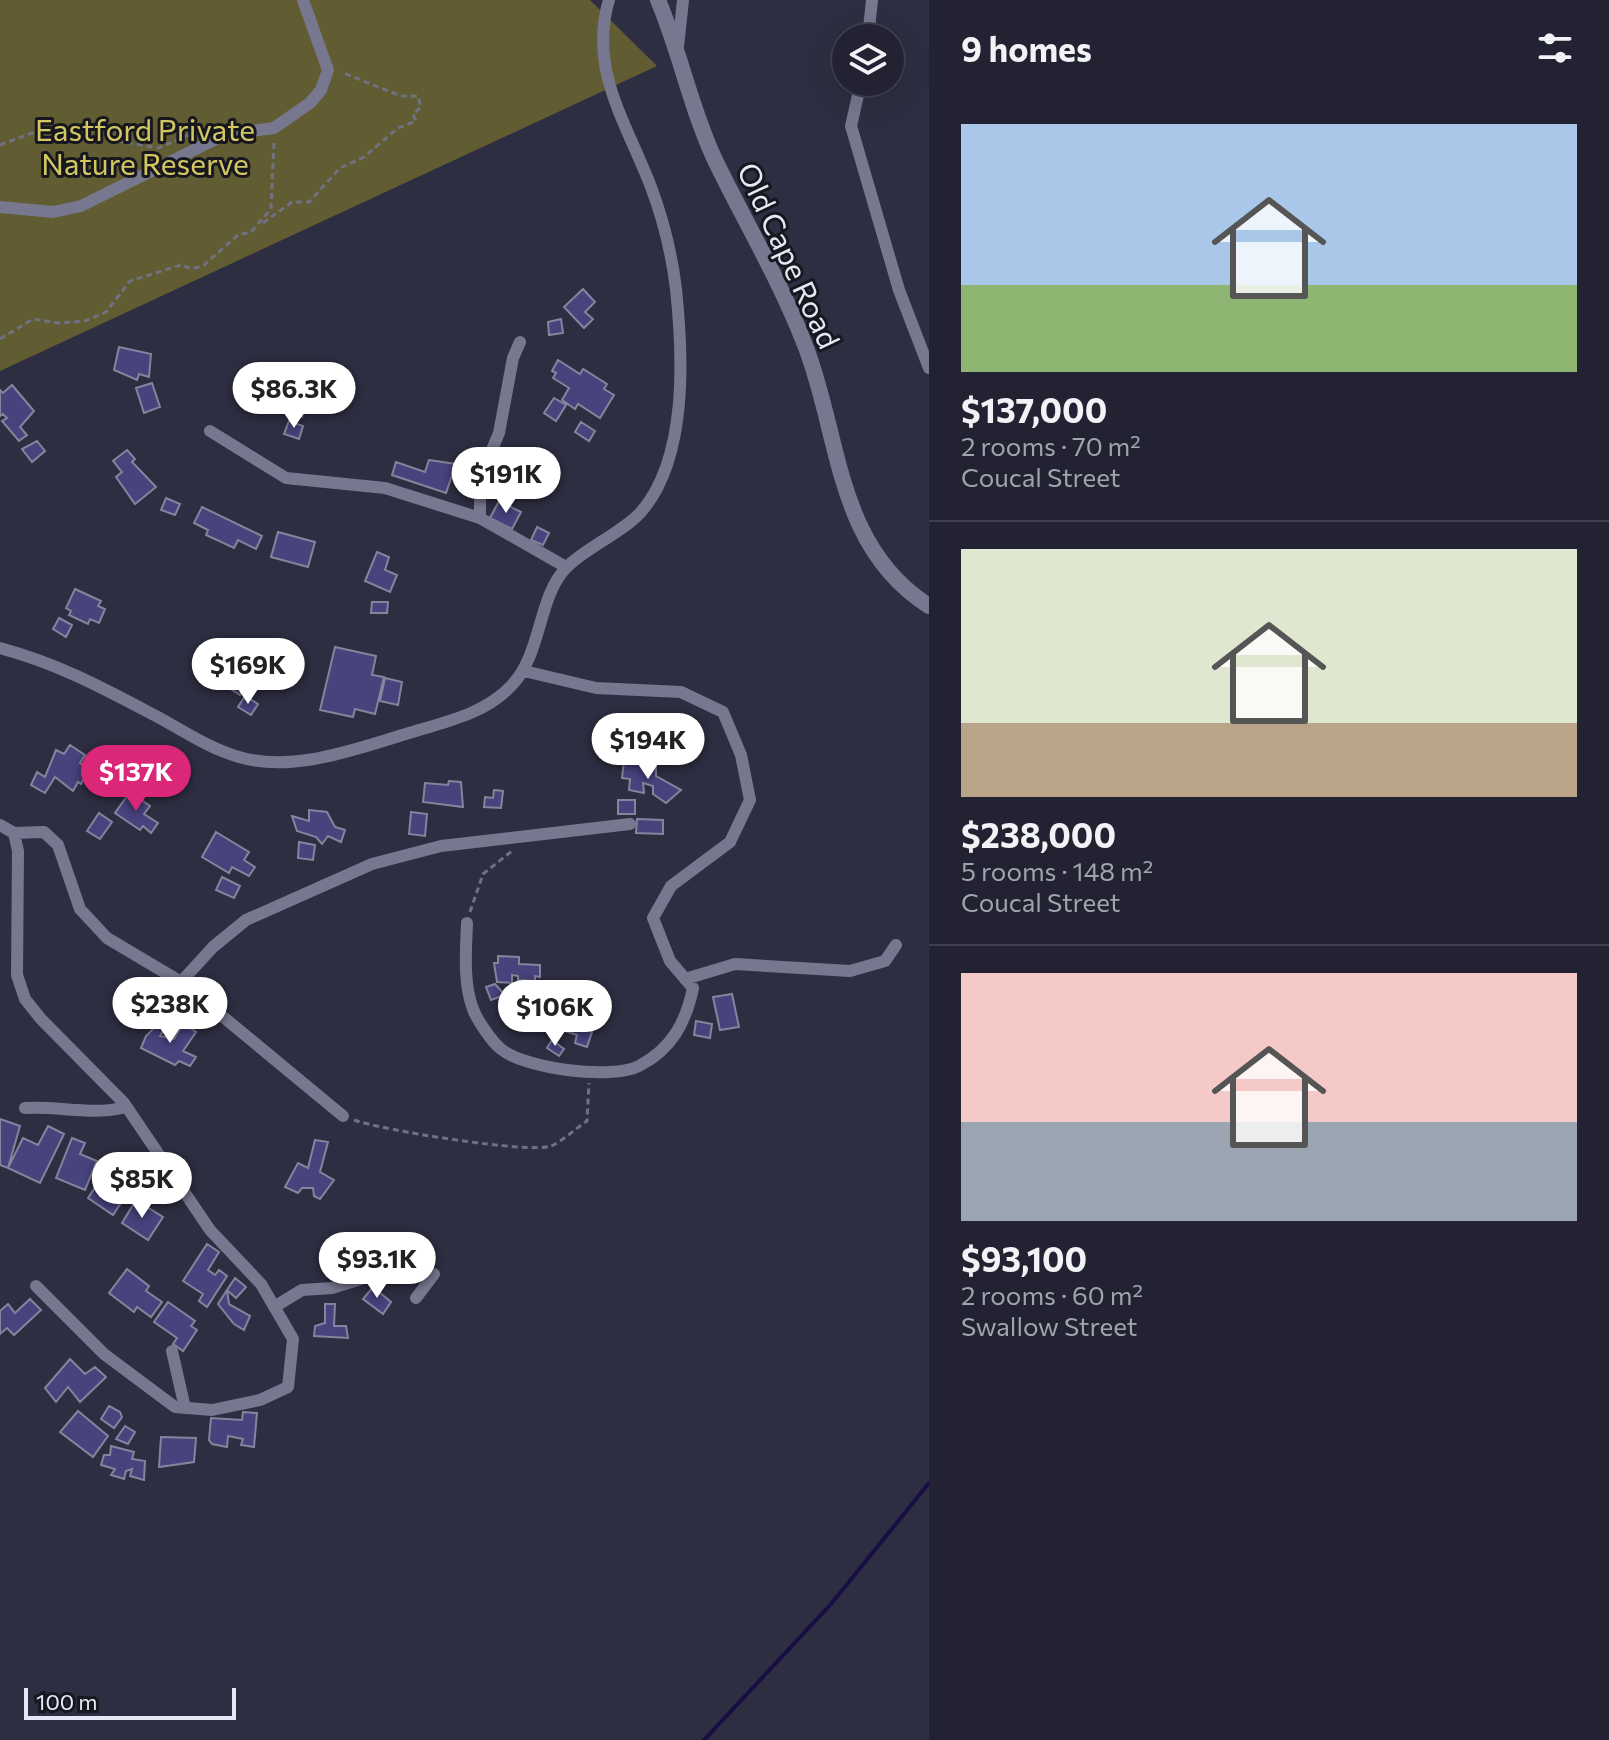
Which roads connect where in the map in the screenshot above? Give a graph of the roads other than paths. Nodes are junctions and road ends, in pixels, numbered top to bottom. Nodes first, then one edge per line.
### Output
1 (303, 0) edge
2 (609, 0) edge
3 (658, 0) edge
4 (683, 0) edge
5 (872, 0) edge
6 (869, 24) edge
7 (678, 47) junction
8 (858, 96) edge
9 (0, 207) edge
10 (520, 342) dead end
11 (929, 368) edge
12 (210, 431) dead end
13 (480, 518) junction
14 (566, 567) junction
15 (929, 606) edge
16 (0, 648) edge
17 (524, 671) junction
18 (630, 824) dead end
19 (0, 825) edge
20 (14, 833) junction
21 (467, 923) road end
22 (896, 945) dead end
23 (685, 979) junction
24 (181, 982) junction
25 (124, 1103) junction
26 (25, 1108) dead end
27 (343, 1116) road end
28 (36, 1286) dead end
29 (416, 1298) dead end
30 (274, 1307) junction
31 (172, 1351) dead end
32 (185, 1408) junction

1 - 9 street
2 - 14 street
3 - 7 street, Old Cape Road
4 - 7 street
5 - 6 street
7 - 15 street, Old Cape Road
8 - 11 street
10 - 13 street
12 - 13 street
13 - 14 street
14 - 17 street
16 - 17 street
17 - 23 street
18 - 24 street
19 - 20 street
20 - 24 street
20 - 25 street
21 - 23 street
22 - 23 street
24 - 27 street
25 - 26 street
25 - 30 street
28 - 32 street
29 - 30 street
30 - 32 street
31 - 32 street

